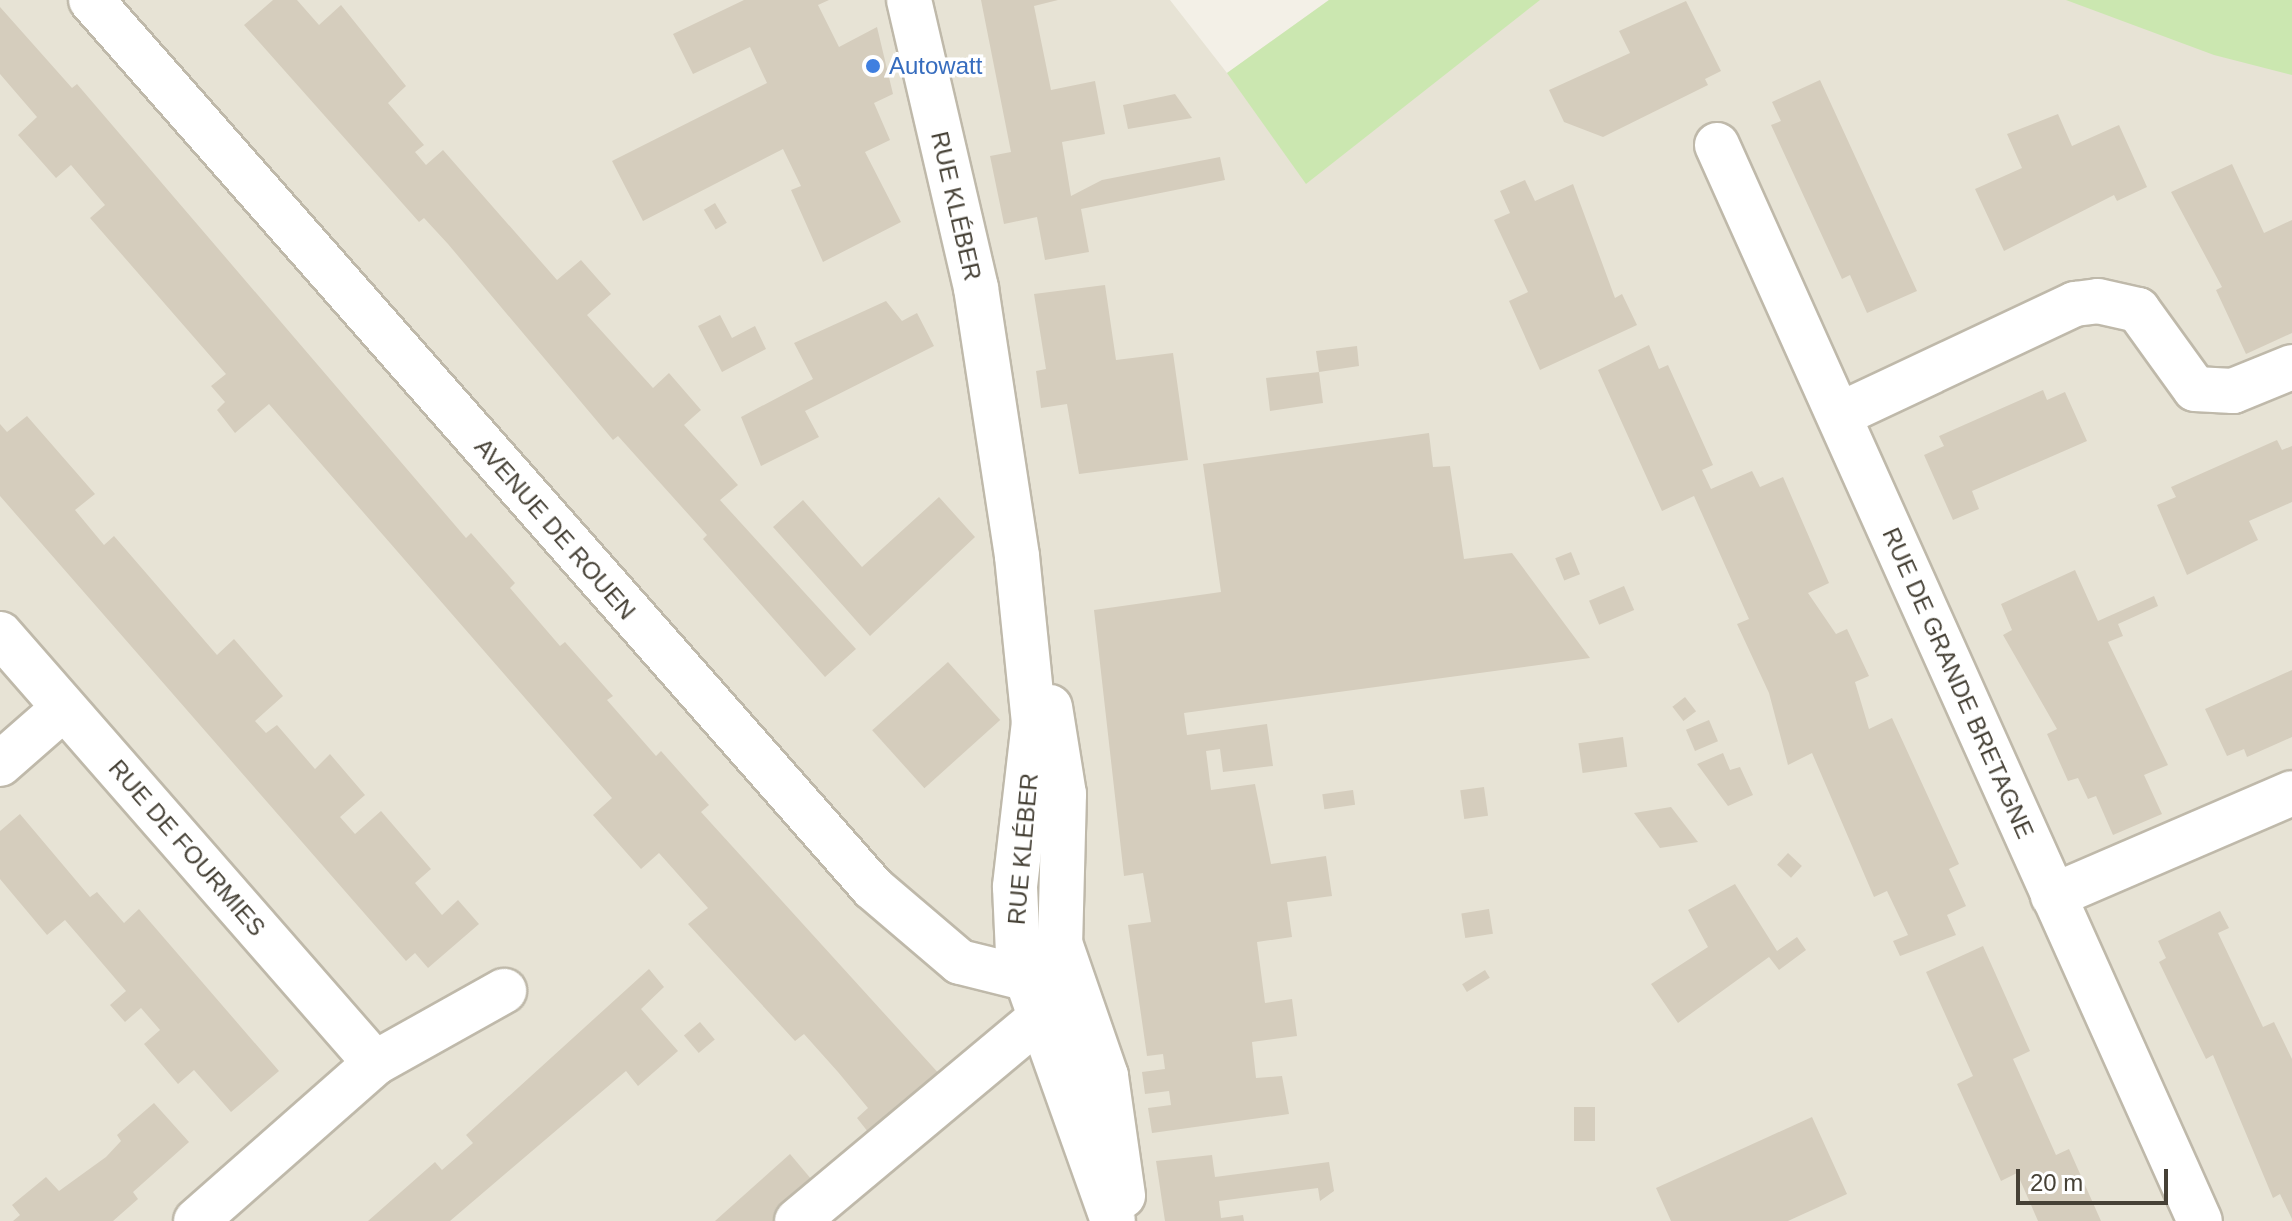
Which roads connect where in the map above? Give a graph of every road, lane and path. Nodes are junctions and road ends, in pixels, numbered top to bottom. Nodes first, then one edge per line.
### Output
1 (91, 0) edge
2 (909, 0) edge
3 (1717, 145) dead end
4 (2292, 367) edge
5 (1839, 415) junction
6 (1017, 556) junction
7 (0, 634) edge
8 (64, 708) junction
9 (0, 764) edge
10 (2292, 793) edge
11 (2053, 896) junction
12 (1066, 969) junction
13 (1024, 978) junction
14 (504, 991) dead end
15 (1037, 1020) junction
16 (375, 1063) junction
17 (196, 1221) edge
18 (797, 1221) edge
19 (1113, 1221) edge
20 (1124, 1221) edge
21 (2200, 1221) edge

1 - 13 street, AVENUE DE ROUEN
2 - 6 street, RUE KLÉBER
3 - 5 street, RUE DE GRANDE BRETAGNE
4 - 5 street
5 - 11 street, RUE DE GRANDE BRETAGNE
6 - 12 street, RUE KLÉBER
6 - 13 street, RUE KLÉBER
7 - 8 street, RUE DE FOURMIES
8 - 9 street
8 - 16 street, RUE DE FOURMIES
10 - 11 street
11 - 21 street, RUE DE GRANDE BRETAGNE
12 - 13 street, AVENUE DE ROUEN
12 - 20 street, RUE KLÉBER
13 - 15 street, RUE KLÉBER
14 - 16 street
15 - 18 street
15 - 19 street, RUE KLÉBER
16 - 17 street

